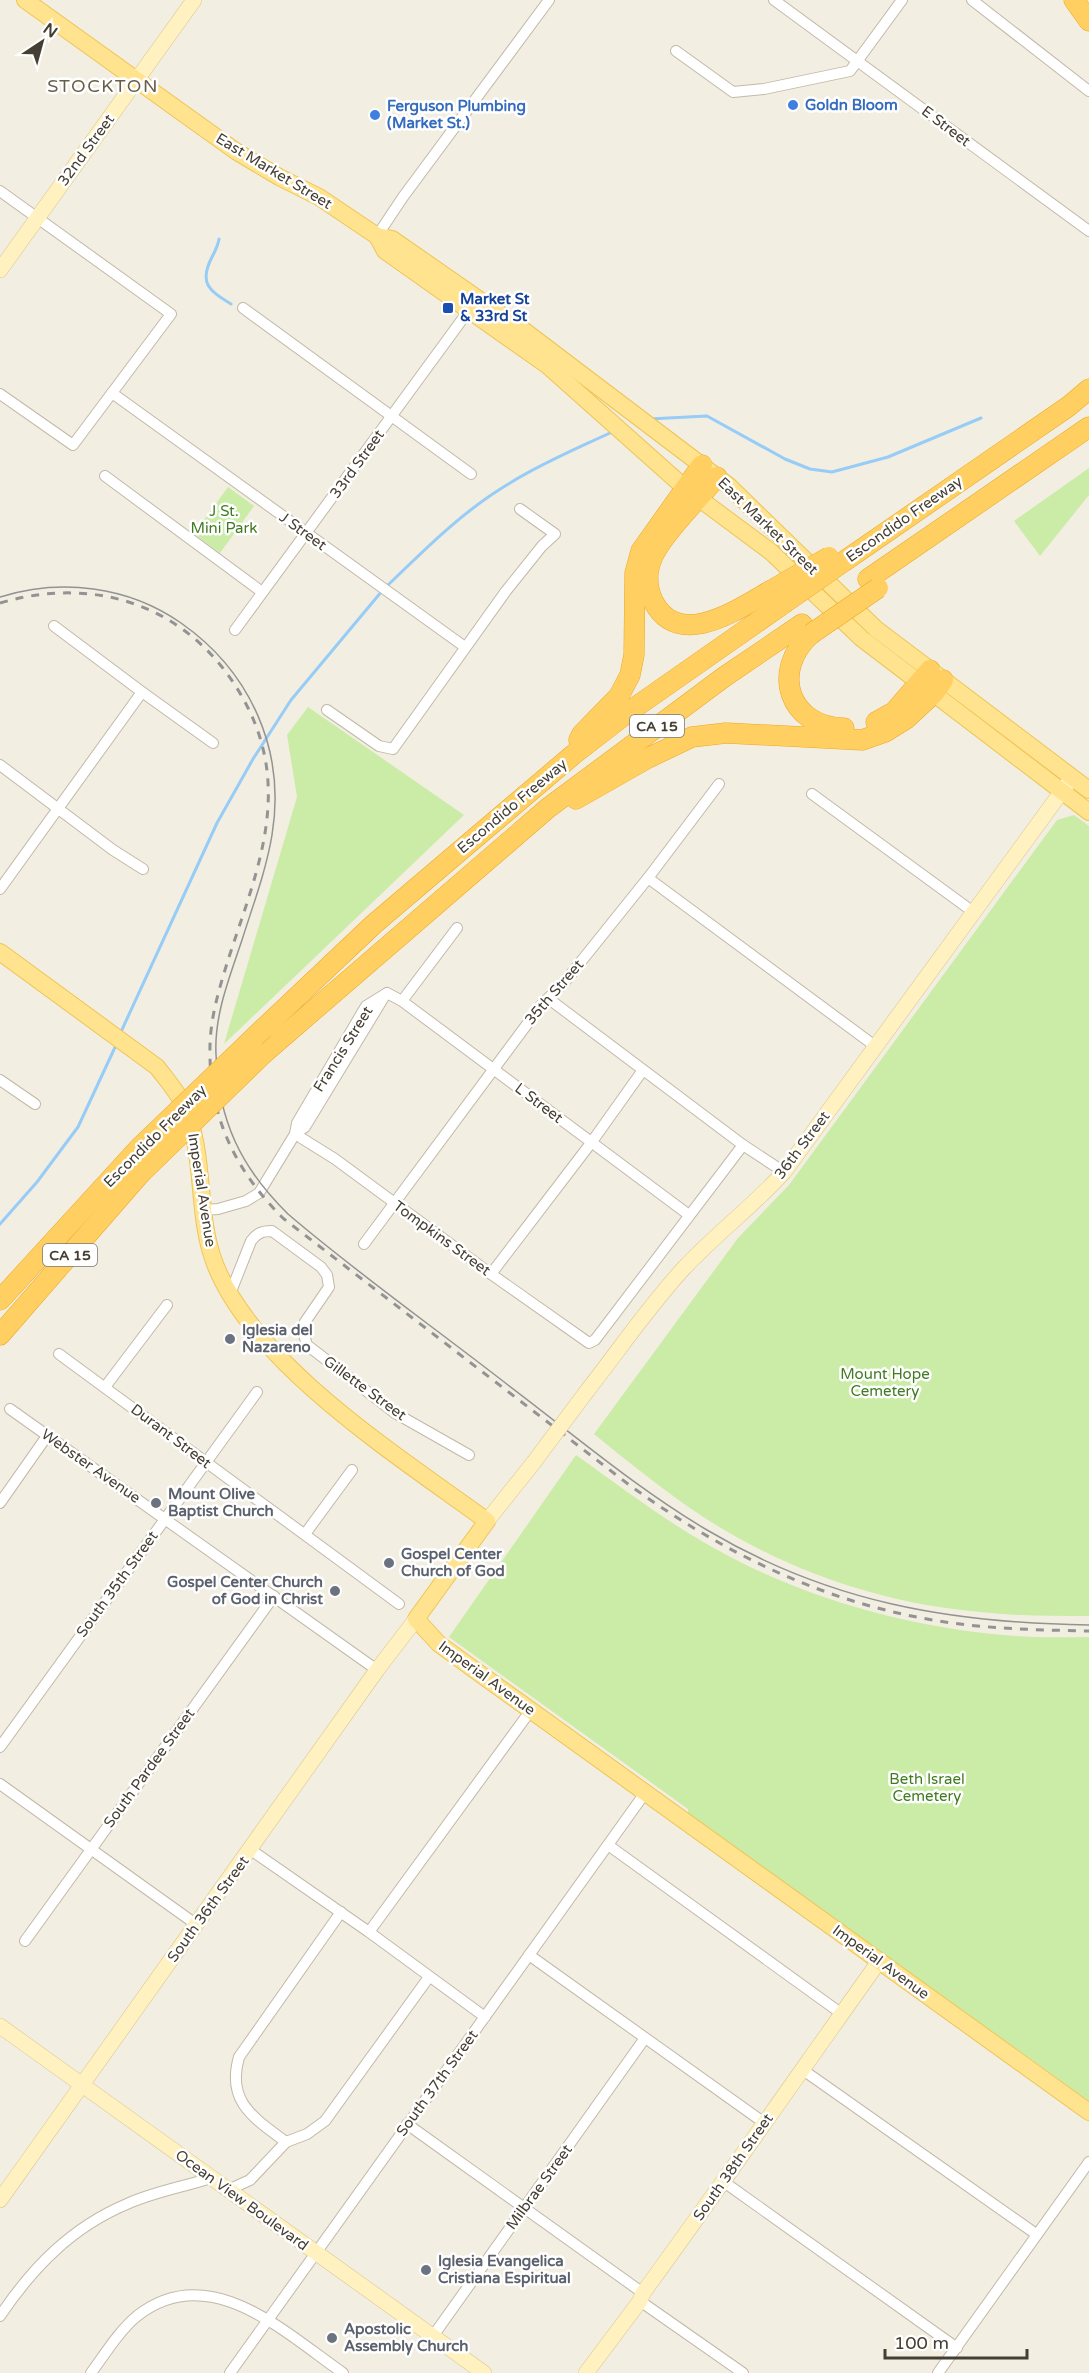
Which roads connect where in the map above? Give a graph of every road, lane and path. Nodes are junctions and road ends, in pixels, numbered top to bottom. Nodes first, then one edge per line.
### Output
1 (25, 0) edge
2 (194, 0) edge
3 (549, 0) edge
4 (774, 0) edge
5 (902, 0) edge
6 (972, 0) edge
7 (1074, 0) edge
8 (1089, 21) edge
9 (676, 51) dead end
10 (858, 60) junction
11 (137, 80) junction
12 (1089, 91) edge
13 (0, 191) edge
14 (38, 218) junction
15 (1089, 231) edge
16 (377, 236) junction
17 (0, 270) edge
18 (473, 304) junction
19 (243, 308) dead end
20 (1089, 389) edge
21 (112, 393) junction
22 (0, 394) edge
23 (392, 416) junction
24 (1089, 427) edge
25 (709, 471) junction
26 (471, 474) dead end
27 (105, 476) dead end
28 (692, 493) junction
29 (520, 509) dead end
30 (306, 533) junction
31 (262, 592) junction
32 (776, 598) junction
33 (54, 626) dead end
34 (806, 629) junction
35 (235, 630) dead end
36 (465, 647) junction
37 (932, 682) junction
38 (142, 692) junction
39 (327, 710) dead end
40 (213, 743) dead end
41 (574, 754) junction
42 (0, 765) edge
43 (1072, 777) junction
44 (718, 784) dead end
45 (1089, 790) edge
46 (1061, 791) junction
47 (812, 794) dead end
48 (57, 808) junction
49 (1089, 812) edge
50 (517, 834) junction
51 (142, 869) dead end
52 (648, 878) junction
53 (0, 889) edge
54 (972, 911) junction
55 (457, 928) dead end
56 (0, 952) edge
57 (387, 993) joint
58 (549, 999) junction
59 (402, 1001) junction
60 (875, 1046) junction
61 (493, 1068) junction
62 (643, 1070) junction
63 (0, 1080) edge
64 (34, 1104) dead end
65 (295, 1134) junction
66 (591, 1143) junction
67 (743, 1145) junction
68 (784, 1172) junction
69 (394, 1203) junction
70 (204, 1210) junction
71 (689, 1215) junction
72 (364, 1244) dead end
73 (491, 1274) junction
74 (230, 1294) junction
75 (0, 1300) edge
76 (167, 1305) dead end
77 (0, 1335) edge
78 (59, 1354) dead end
79 (105, 1387) junction
80 (257, 1392) dead end
81 (10, 1409) dead end
82 (47, 1436) junction
83 (469, 1455) dead end
84 (206, 1463) junction
85 (352, 1470) dead end
86 (0, 1503) edge
87 (165, 1517) junction
88 (487, 1521) junction
89 (305, 1534) junction
90 (274, 1596) junction
91 (399, 1604) dead end
92 (417, 1619) junction
93 (377, 1670) junction
94 (531, 1710) junction
95 (0, 1748) edge
96 (0, 1784) edge
97 (645, 1793) junction
98 (608, 1845) junction
99 (90, 1849) junction
100 (251, 1850) junction
101 (341, 1912) junction
102 (197, 1925) junction
103 (369, 1932) junction
104 (25, 1941) dead end
105 (529, 1955) junction
106 (880, 1960) junction
107 (429, 1977) junction
108 (842, 2014) junction
109 (484, 2017) junction
110 (0, 2026) edge
111 (645, 2038) junction
112 (803, 2070) junction
113 (82, 2085) junction
114 (1089, 2112) edge
115 (764, 2122) junction
116 (407, 2124) junction
117 (286, 2142) junction
118 (1089, 2162) edge
119 (211, 2178) junction
120 (724, 2182) junction
121 (228, 2190) junction
122 (0, 2200) edge
123 (524, 2208) junction
124 (1036, 2234) junction
125 (316, 2252) junction
126 (642, 2297) junction
127 (2, 2308) edge
128 (267, 2319) junction
129 (433, 2336) junction
130 (957, 2348) junction
131 (92, 2373) edge
132 (230, 2373) edge
133 (343, 2373) edge
134 (484, 2373) edge
135 (586, 2373) edge
136 (743, 2373) edge
137 (938, 2373) edge

1 - 11 main road, East Market Street
2 - 11 main road, 32nd Street
3 - 16 street
4 - 10 street, E Street
5 - 10 street
6 - 12 street
7 - 8 highway
9 - 10 street
10 - 15 street, E Street
11 - 14 main road, 32nd Street
11 - 16 main road, East Market Street
13 - 14 street
14 - 17 main road, 32nd Street
14 - 21 street
16 - 18 main road, East Market Street
18 - 23 street, 33rd Street
18 - 25 main road, East Market Street
18 - 28 main road, East Market Street
19 - 23 street
20 - 32 highway, Escondido Freeway, bridge
21 - 22 street
21 - 30 street, J Street
23 - 26 street
23 - 30 street, 33rd Street
24 - 34 highway, Escondido Freeway / CA 15
25 - 28 highway
25 - 37 main road, East Market Street
27 - 31 street
28 - 32 highway
28 - 37 main road, East Market Street
28 - 41 highway
29 - 36 street
30 - 31 street, 33rd Street
30 - 36 street, J Street
31 - 35 street, 33rd Street
32 - 41 highway, Escondido Freeway / CA 15
33 - 38 street
34 - 37 highway
34 - 50 highway, Escondido Freeway / CA 15
36 - 39 street
37 - 43 main road, East Market Street
37 - 46 main road, East Market Street
37 - 50 highway
38 - 40 street
38 - 48 street
41 - 75 highway, Escondido Freeway / CA 15, bridge
42 - 48 street
43 - 45 main road, East Market Street
43 - 46 main road, 36th Street
44 - 52 street, 35th Street
46 - 49 main road, East Market Street
46 - 54 main road, 36th Street
47 - 54 street
48 - 51 street
48 - 53 street
50 - 77 highway, Escondido Freeway / CA 15, bridge
52 - 58 street, 35th Street
52 - 60 street
54 - 60 main road, 36th Street
55 - 59 street
56 - 70 main road, Imperial Avenue
57 - 59 street, L Street
57 - 65 street, Francis Street
58 - 61 street, 35th Street
58 - 62 street
59 - 61 street, L Street
60 - 68 main road, 36th Street
61 - 66 street, L Street
61 - 69 street, 35th Street
62 - 66 street
62 - 67 street
63 - 64 street
65 - 69 street, Tompkins Street
65 - 70 street, Francis Street
66 - 71 street, L Street
66 - 73 street
67 - 68 street
67 - 71 street
68 - 88 main road, 36th Street, bridge
69 - 72 street, 35th Street
69 - 73 street, Tompkins Street
70 - 74 main road, Imperial Avenue
71 - 73 street, Tompkins Street
74 - 83 street, Gillette Street
74 - 88 main road, Imperial Avenue
76 - 79 street
78 - 79 street, Durant Street
79 - 84 street, Durant Street
80 - 84 street, South 35th Street
81 - 82 street, Webster Avenue
82 - 86 street
82 - 87 street, Webster Avenue
84 - 87 street, South 35th Street
84 - 89 street, Durant Street
85 - 89 street
87 - 90 street, Webster Avenue
87 - 95 street, South 35th Street
88 - 92 main road
89 - 91 street, Durant Street
90 - 93 street, Webster Avenue
90 - 99 street, South Pardee Street
92 - 93 main road, South 36th Street
92 - 94 main road, Imperial Avenue
93 - 100 main road, South 36th Street
94 - 97 main road, Imperial Avenue
94 - 103 street
96 - 99 street
97 - 98 street, South 37th Street
97 - 106 main road, Imperial Avenue
98 - 105 street, South 37th Street
98 - 108 street
99 - 102 street
99 - 104 street, South Pardee Street
100 - 101 street
100 - 102 main road, South 36th Street
101 - 103 street
101 - 117 street
102 - 113 main road, South 36th Street
103 - 107 street
105 - 109 street, South 37th Street
105 - 111 street
106 - 108 main road, South 38th Street
106 - 114 main road, Imperial Avenue
107 - 109 street
107 - 117 street
108 - 112 main road, South 38th Street
109 - 116 street, South 37th Street
110 - 113 main road, Ocean View Boulevard
111 - 115 street
111 - 123 street, Milbrae Street
112 - 115 main road, South 38th Street
112 - 124 street
113 - 119 main road, Ocean View Boulevard
113 - 122 main road, South 36th Street
115 - 120 main road, South 38th Street
116 - 123 street
116 - 125 street, South 37th Street
117 - 121 street
118 - 124 street
119 - 121 main road, Ocean View Boulevard
119 - 127 street
120 - 126 main road, South 38th Street
120 - 130 street
121 - 125 main road, Ocean View Boulevard
123 - 126 street
123 - 129 street, Milbrae Street
124 - 130 street
125 - 128 street, South 37th Street
125 - 129 main road, Ocean View Boulevard
126 - 135 main road, South 38th Street
126 - 136 street
128 - 131 street
128 - 132 street, South 37th Street
128 - 133 street
129 - 134 main road, Ocean View Boulevard
130 - 137 street

